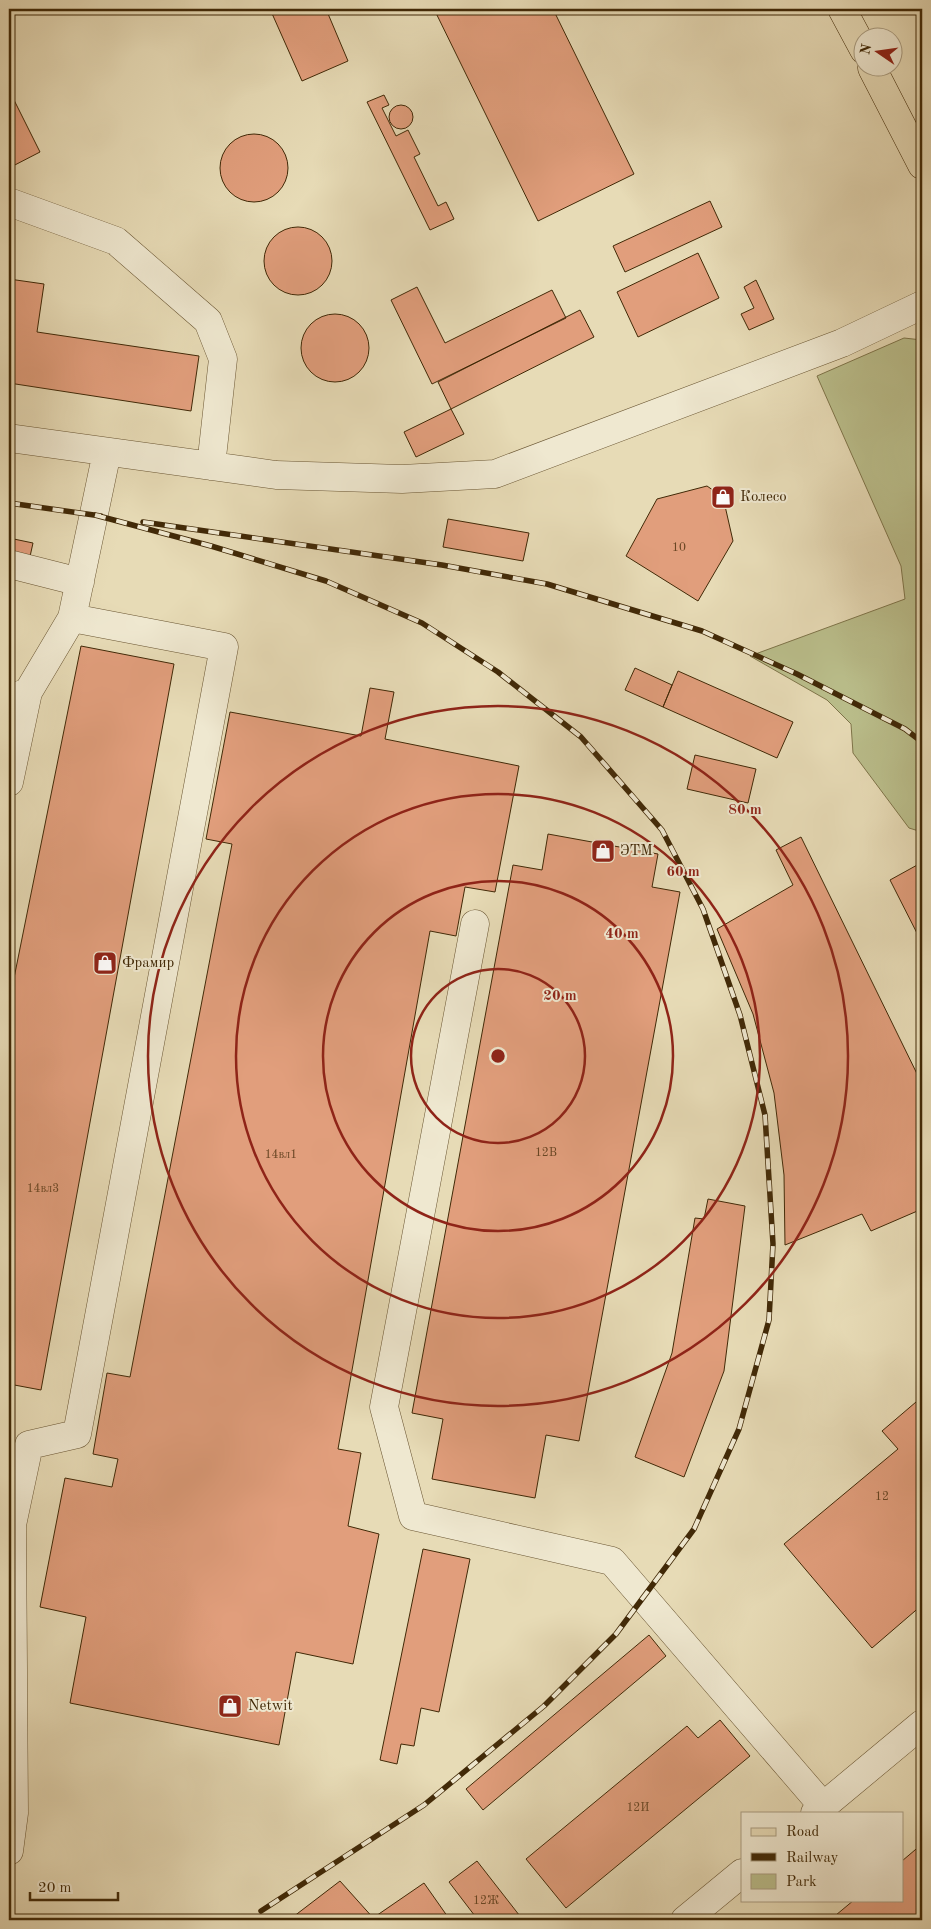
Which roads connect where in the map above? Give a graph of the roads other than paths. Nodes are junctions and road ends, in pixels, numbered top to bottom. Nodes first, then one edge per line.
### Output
1 (842, 9) edge
2 (854, 31) edge
3 (877, 78) edge
4 (922, 164) edge
5 (9, 202) edge
6 (922, 305) edge
7 (9, 438) edge
8 (107, 452) junction
9 (211, 466) junction
10 (9, 564) edge
11 (80, 582) junction
12 (72, 618) junction
13 (19, 696) edge
14 (9, 782) edge
15 (475, 924) dead end
16 (11, 1716) edge
17 (922, 1724) edge
18 (819, 1810) edge
19 (9, 1851) edge
20 (741, 1874) edge
21 (685, 1920) edge

1 - 2 main road
3 - 4 main road
5 - 9 street
6 - 9 street
7 - 8 street
8 - 9 street
8 - 11 street
10 - 11 street
11 - 12 street
12 - 13 street
12 - 16 street
13 - 14 street
15 - 18 street
16 - 19 street
17 - 18 street
20 - 21 street

